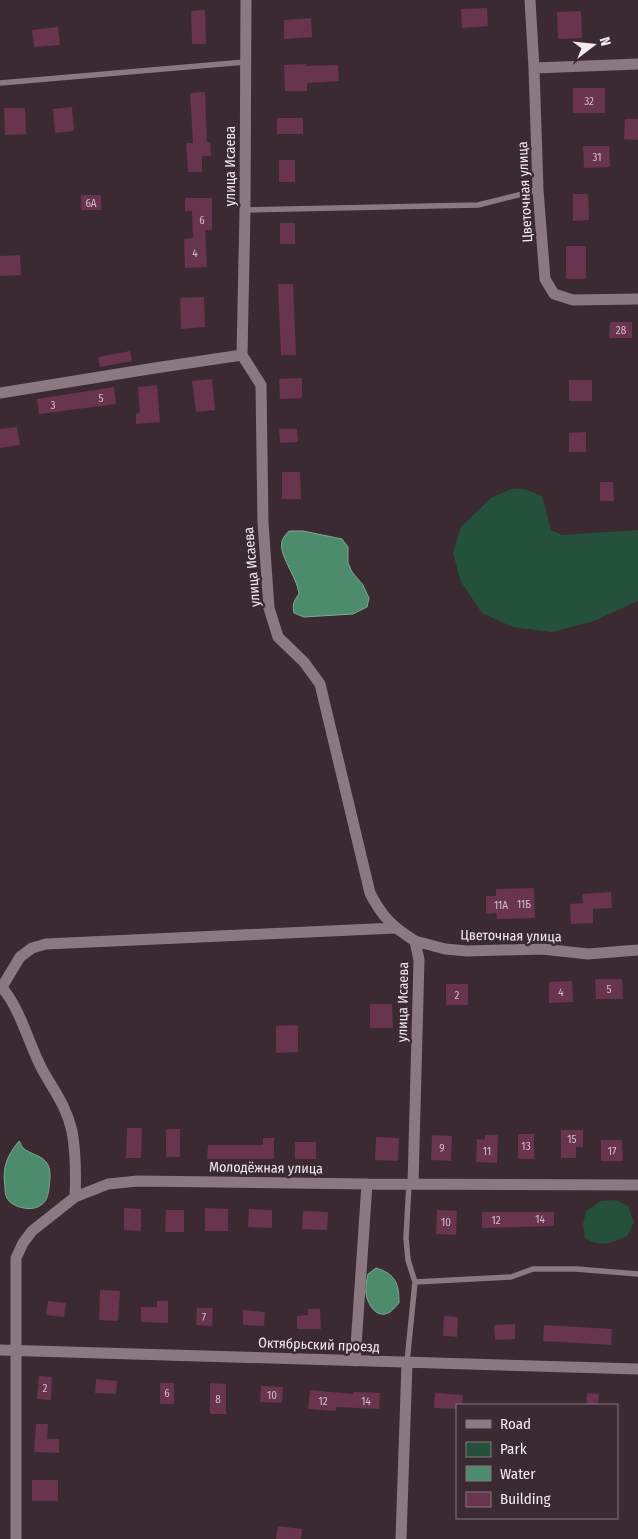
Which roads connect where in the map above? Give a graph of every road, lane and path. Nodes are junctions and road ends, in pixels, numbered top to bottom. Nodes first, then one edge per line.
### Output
1 (246, 0) edge
2 (530, 0) edge
3 (245, 62) junction
4 (638, 64) edge
5 (534, 68) junction
6 (0, 83) edge
7 (538, 190) junction
8 (245, 210) junction
9 (638, 299) edge
10 (242, 356) junction
11 (0, 393) edge
12 (395, 928) junction
13 (415, 940) junction
14 (638, 950) edge
15 (1, 987) edge
16 (367, 1184) junction
17 (411, 1184) junction
18 (638, 1185) edge
19 (75, 1197) junction
20 (638, 1274) edge
21 (415, 1282) junction
22 (0, 1350) edge
23 (15, 1351) junction
24 (355, 1361) junction
25 (407, 1363) junction
26 (638, 1369) edge
27 (16, 1539) edge
28 (401, 1539) edge

1 - 3 street, улица Исаева
2 - 5 street, Цветочная улица
3 - 6 lane
3 - 8 street, улица Исаева
4 - 5 street
5 - 7 street, Цветочная улица
7 - 8 lane
7 - 9 street, Цветочная улица
8 - 10 street, улица Исаева
10 - 11 street
10 - 12 street, улица Исаева
12 - 13 street, улица Исаева
12 - 15 street
13 - 14 street, Цветочная улица
13 - 17 street, улица Исаева
15 - 19 street
16 - 17 street, Молодёжная улица
16 - 19 street, Молодёжная улица
16 - 24 street
17 - 18 street, Молодёжная улица
17 - 21 lane
19 - 23 street, Молодёжная улица
20 - 21 lane
21 - 25 lane
22 - 23 street, Октябрьский проезд
23 - 24 street, Октябрьский проезд
23 - 27 street, Молодёжная улица
24 - 25 street, Октябрьский проезд
25 - 26 street, Октябрьский проезд
25 - 28 street

